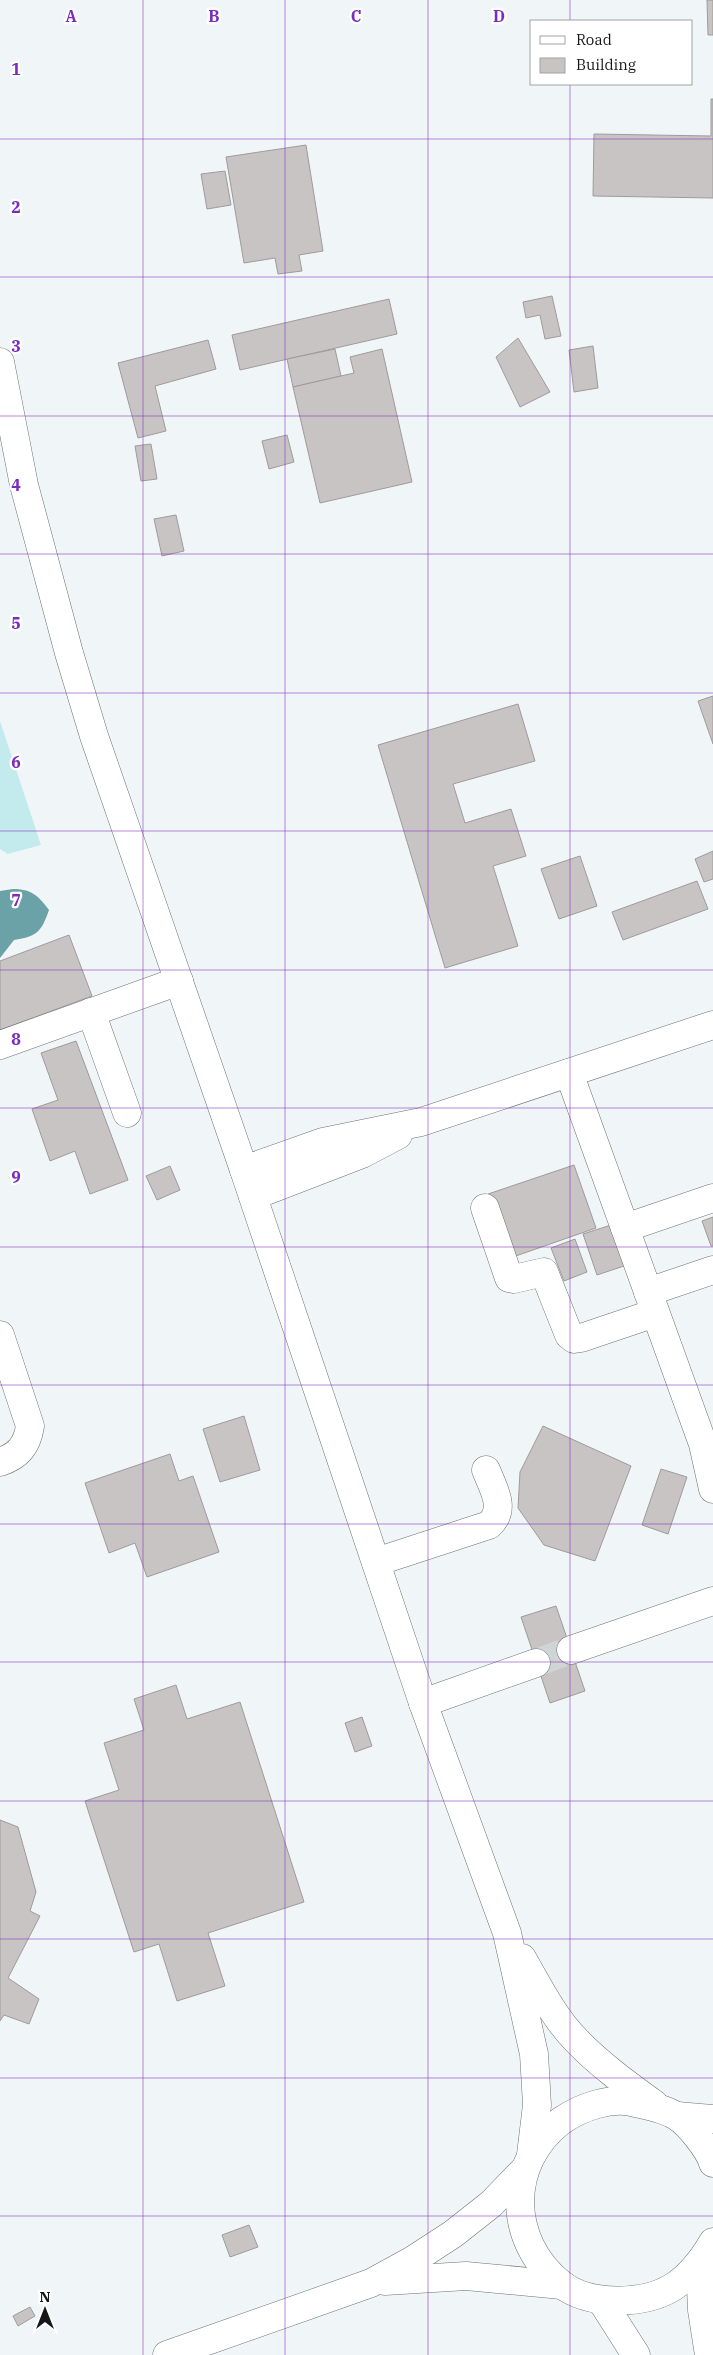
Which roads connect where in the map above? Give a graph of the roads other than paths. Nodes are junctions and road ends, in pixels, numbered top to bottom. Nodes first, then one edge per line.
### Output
1 (0, 362) edge
2 (3, 391) edge
3 (179, 981) junction
4 (91, 1012) junction
5 (713, 1025) edge
6 (0, 1045) edge
7 (569, 1073) junction
8 (126, 1113) dead end
9 (421, 1122) junction
10 (244, 1170) junction
11 (253, 1196) junction
12 (713, 1198) edge
13 (485, 1208) dead end
14 (625, 1228) junction
15 (713, 1270) edge
16 (651, 1302) junction
17 (0, 1335) edge
18 (0, 1462) edge
19 (486, 1470) dead end
20 (713, 1489) edge
21 (376, 1562) junction
22 (713, 1601) edge
23 (571, 1650) tunnel mouth
24 (536, 1663) tunnel mouth
25 (423, 1703) junction
26 (507, 1933) junction
27 (669, 2113) junction
28 (713, 2119) edge
29 (528, 2163) junction
30 (713, 2163) edge
31 (707, 2252) edge
32 (371, 2283) junction
33 (562, 2285) junction
34 (601, 2300) junction
35 (167, 2355) edge
36 (636, 2355) edge
37 (708, 2355) edge

1 - 2 street
2 - 3 street
3 - 4 street
3 - 10 street
4 - 6 street
4 - 8 street
5 - 7 street
7 - 9 street
7 - 14 street
9 - 10 street
9 - 11 street
10 - 11 street
11 - 21 street
12 - 14 street
13 - 16 street
14 - 16 street
15 - 16 street
16 - 20 street
17 - 18 street
19 - 21 street
21 - 25 street
22 - 23 street
24 - 25 street
25 - 26 street
26 - 27 street
26 - 29 street
27 - 28 street
27 - 29 street
27 - 30 street
29 - 32 street
29 - 33 street
31 - 34 street
31 - 37 street
32 - 33 street
32 - 35 street
33 - 34 street
34 - 36 street

